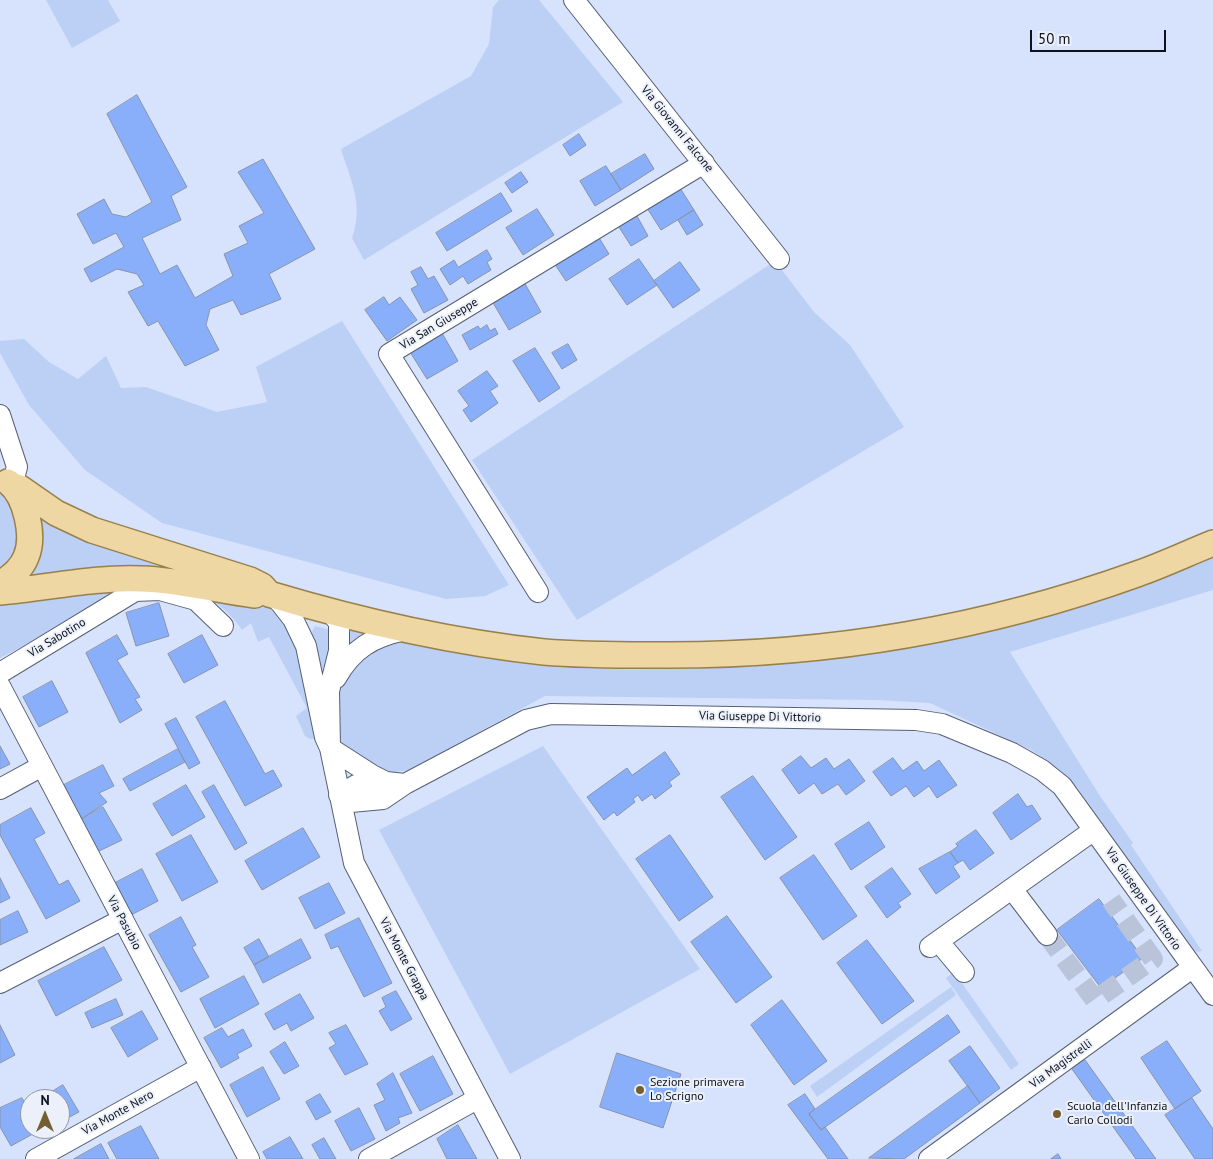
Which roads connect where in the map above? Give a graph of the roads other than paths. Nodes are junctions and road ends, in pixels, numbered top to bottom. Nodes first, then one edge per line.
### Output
1 (574, 0) edge
2 (704, 163) junction
3 (779, 258) dead end
4 (0, 416) edge
5 (8, 482) edge
6 (1213, 543) edge
7 (0, 585) edge
8 (0, 592) edge
9 (538, 592) dead end
10 (272, 595) junction
11 (331, 612) junction
12 (223, 626) dead end
13 (405, 630) junction
14 (0, 672) edge
15 (0, 686) edge
16 (329, 691) junction
17 (330, 748) junction
18 (42, 766) junction
19 (0, 788) edge
20 (391, 788) junction
21 (340, 795) junction
22 (1094, 830) junction
23 (348, 836) junction
24 (1012, 889) junction
25 (123, 919) junction
26 (1047, 935) tunnel mouth
27 (1192, 968) junction
28 (964, 972) dead end
29 (0, 983) edge
30 (1213, 996) edge
31 (201, 1068) junction
32 (477, 1099) junction
33 (36, 1159) edge
34 (249, 1159) edge
35 (369, 1159) edge
36 (510, 1159) edge
37 (928, 1159) edge

1 - 2 street, Via Giovanni Falcone
2 - 3 street, Via Giovanni Falcone
2 - 9 street, Via San Giuseppe
4 - 5 street
5 - 7 main road
5 - 10 main road
6 - 13 main road
8 - 10 main road
10 - 11 main road
10 - 17 street, Via Monte Grappa
11 - 13 main road
11 - 16 street, Via Monte Grappa
12 - 14 street, Via Sabotino
13 - 16 street, Via Monte Grappa
15 - 18 street, Via Pasubio
16 - 17 street, Via Monte Grappa
17 - 20 street
17 - 21 street, Via Monte Grappa
18 - 19 street
18 - 25 street, Via Pasubio
20 - 21 street, Via Giuseppe Di Vittorio
20 - 22 street, Via Giuseppe Di Vittorio
20 - 23 street, Via Giuseppe Di Vittorio
21 - 23 street, Via Monte Grappa
22 - 24 street
22 - 27 street, Via Giuseppe Di Vittorio
23 - 32 street, Via Monte Grappa
24 - 26 street
24 - 28 street
25 - 29 street
25 - 31 street, Via Pasubio
27 - 30 street, Via Giuseppe Di Vittorio
27 - 37 street, Via Magistrelli
31 - 33 street, Via Monte Nero
31 - 34 street, Via Pasubio
32 - 35 street
32 - 36 street, Via Monte Grappa

